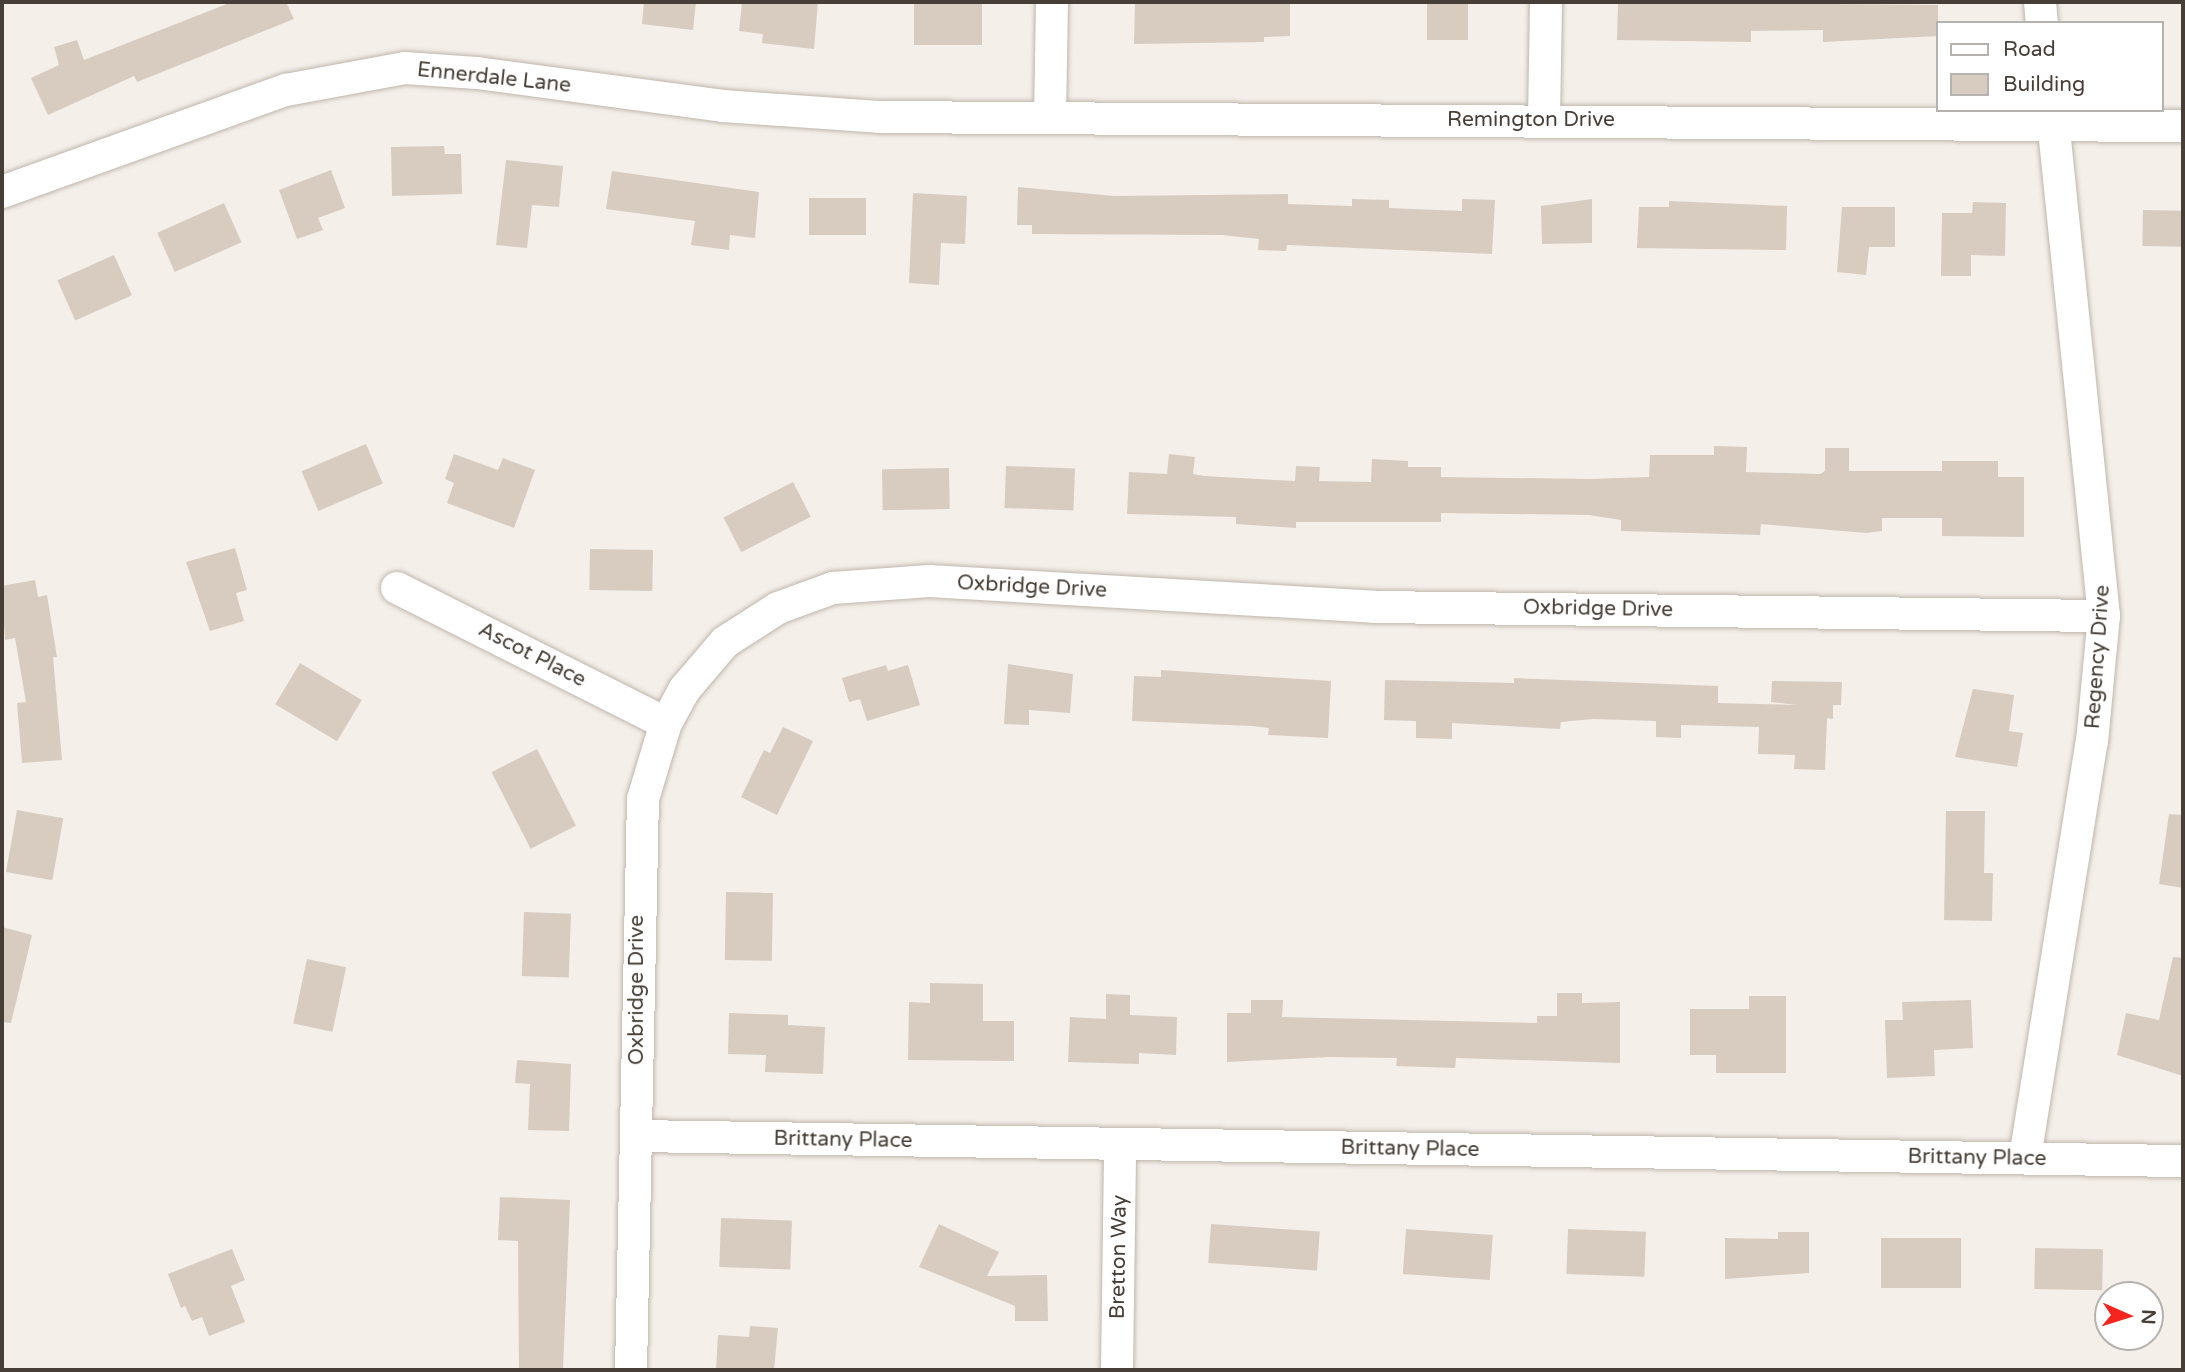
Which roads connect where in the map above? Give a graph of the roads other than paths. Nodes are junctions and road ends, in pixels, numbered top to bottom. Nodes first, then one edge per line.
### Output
1 (1052, 2) edge
2 (1546, 2) edge
3 (2040, 2) edge
4 (2042, 21) edge
5 (879, 117) joint
6 (1050, 117) junction
7 (2053, 118) edge
8 (1544, 119) junction
9 (2183, 126) edge
10 (2, 192) edge
11 (397, 588) dead end
12 (2105, 616) junction
13 (666, 723) junction
14 (637, 1136) junction
15 (1120, 1145) junction
16 (2025, 1158) junction
17 (2183, 1161) edge
18 (631, 1370) edge
19 (1117, 1370) edge

1 - 6 street
2 - 8 street
3 - 4 street
5 - 6 street, Remington Drive
5 - 10 street, Ennerdale Lane
6 - 8 street, Remington Drive
7 - 8 street, Remington Drive
7 - 9 street, Remington Drive
7 - 12 street, Regency Drive
11 - 13 street, Ascot Place
12 - 13 street, Oxbridge Drive
12 - 16 street, Regency Drive
13 - 14 street, Oxbridge Drive
14 - 15 street, Brittany Place
14 - 18 street, Oxbridge Drive
15 - 16 street, Brittany Place
15 - 19 street, Bretton Way
16 - 17 street, Brittany Place

